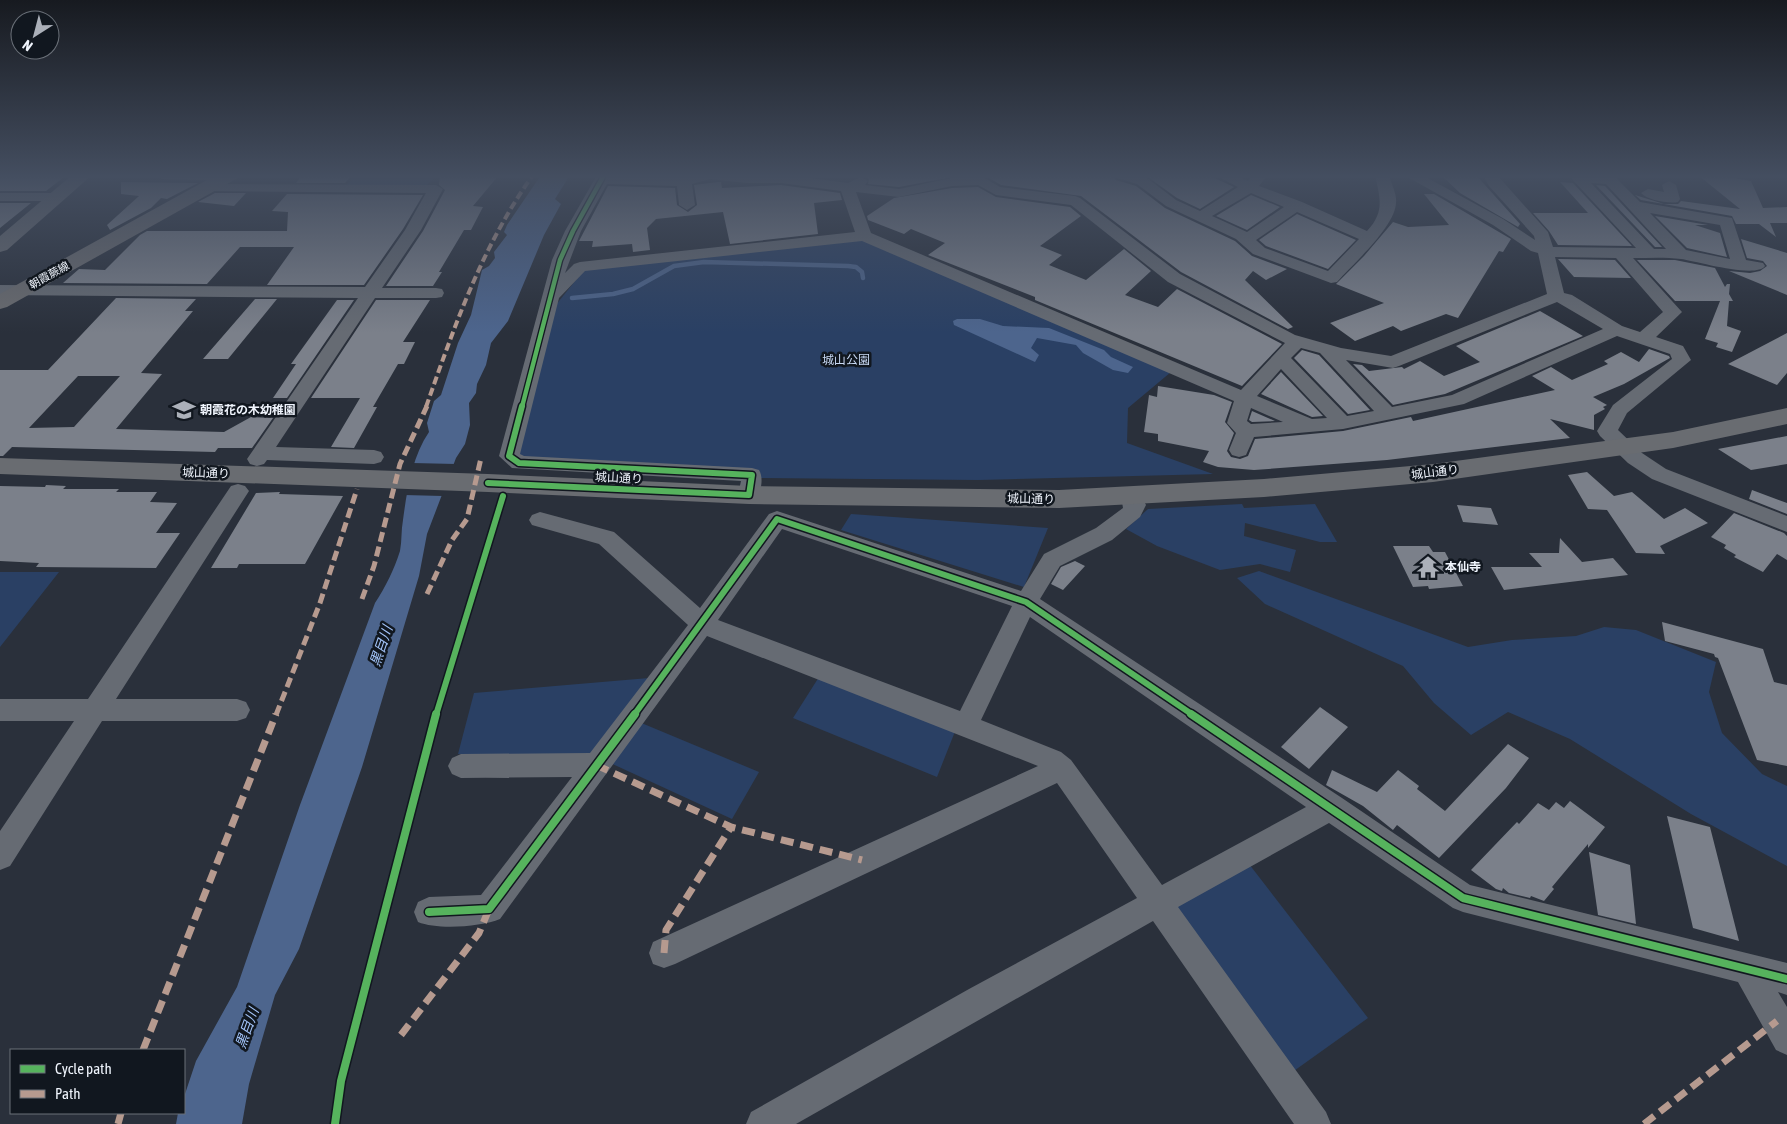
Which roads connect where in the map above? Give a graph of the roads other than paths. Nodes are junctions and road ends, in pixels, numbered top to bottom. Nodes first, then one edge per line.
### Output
1 (22, 227) edge
2 (136, 227) edge
3 (414, 227) edge
4 (575, 227) edge
5 (861, 227) edge
6 (1109, 227) edge
7 (1223, 227) edge
8 (1264, 227) edge
9 (1347, 227) edge
10 (1379, 227) edge
11 (1506, 227) edge
12 (1535, 227) edge
13 (1623, 227) edge
14 (1655, 227) edge
15 (1729, 227) edge
16 (864, 236) junction
17 (1370, 238) junction
18 (1246, 240) junction
19 (0, 246) edge
20 (1545, 250) junction
21 (1620, 254) junction
22 (1650, 254) junction
23 (1680, 254) junction
24 (1739, 263) junction
25 (1757, 266) dead end
26 (0, 290) edge
27 (21, 291) junction
28 (368, 293) junction
29 (436, 293) dead end
30 (552, 296) junction
31 (1556, 296) junction
32 (0, 303) edge
33 (1616, 330) junction
34 (1643, 339) junction
35 (1296, 342) junction
36 (1327, 350) junction
37 (1281, 359) junction
38 (1245, 398) junction
39 (1388, 414) junction
40 (1787, 416) edge
41 (1344, 423) junction
42 (1310, 426) junction
43 (1247, 431) junction
44 (1622, 447) junction
45 (1238, 450) dead end
46 (0, 466) edge
47 (378, 468) junction
48 (238, 491) dead end
49 (749, 495) junction
50 (1132, 496) junction
51 (540, 520) dead end
52 (1787, 524) edge
53 (1026, 602) junction
54 (702, 624) junction
55 (0, 710) edge
56 (237, 710) dead end
57 (96, 711) junction
58 (966, 725) junction
59 (596, 765) junction
60 (461, 766) dead end
61 (1062, 768) junction
62 (1332, 808) junction
63 (0, 856) edge
64 (1157, 904) junction
65 (429, 912) dead end
66 (664, 953) dead end
67 (1748, 969) junction
68 (1787, 979) edge
69 (1787, 1039) edge
70 (763, 1124) edge
71 (1314, 1124) edge

1 - 19 street
2 - 27 main road, 朝霞蕨線
3 - 28 street
4 - 30 street
5 - 16 street
6 - 35 street
7 - 18 street
8 - 18 street
9 - 17 street
10 - 17 street
11 - 20 street
12 - 20 street
13 - 22 street
14 - 23 street
15 - 24 street
16 - 30 street
16 - 38 street
17 - 18 street
20 - 21 street
20 - 31 street
21 - 22 street
21 - 34 street
22 - 23 street
23 - 24 street
24 - 25 street
26 - 27 street
27 - 28 street
27 - 32 main road, 朝霞蕨線
28 - 29 street
28 - 47 street
30 - 49 street
31 - 33 street
31 - 36 street
33 - 34 street
33 - 39 street
34 - 44 street
35 - 36 street
35 - 37 street
36 - 39 street
37 - 38 street
37 - 41 street
38 - 42 street
38 - 43 street
39 - 41 street
40 - 44 street, 城山通り
41 - 42 street
42 - 43 street
43 - 45 street
44 - 50 street, 城山通り
44 - 52 street
46 - 47 street, 城山通り
47 - 49 street, 城山通り
48 - 57 street
49 - 50 street, 城山通り
50 - 53 street
51 - 54 street
53 - 54 street
53 - 58 street
53 - 62 street
54 - 58 street
54 - 59 street
55 - 57 street
56 - 57 street
57 - 63 street
58 - 61 street
59 - 60 street
59 - 65 street
61 - 64 street
61 - 66 street
62 - 64 street
62 - 67 street
64 - 70 street
64 - 71 street
67 - 68 street
67 - 69 street

